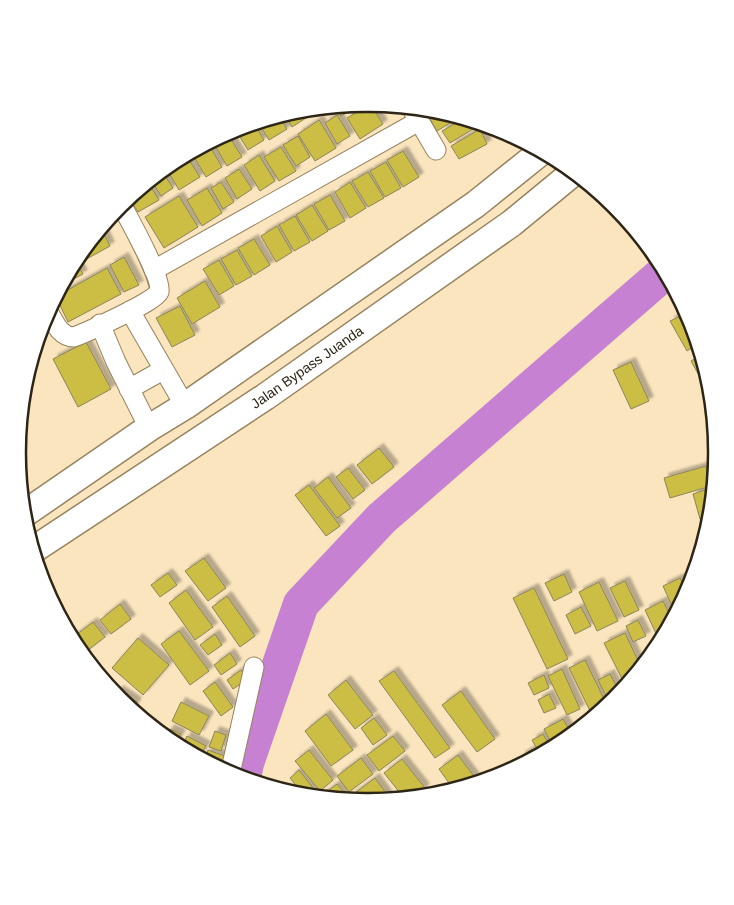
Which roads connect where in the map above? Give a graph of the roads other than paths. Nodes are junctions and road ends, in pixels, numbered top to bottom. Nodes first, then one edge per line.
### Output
1 (413, 115) edge
2 (416, 116) edge
3 (436, 150) dead end
4 (536, 157) edge
5 (568, 177) edge
6 (125, 213) edge
7 (154, 270) junction
8 (130, 311) junction
9 (53, 320) edge
10 (100, 324) junction
11 (163, 370) junction
12 (129, 389) junction
13 (184, 406) junction
14 (149, 428) junction
15 (31, 509) edge
16 (39, 546) edge
17 (254, 667) dead end
18 (232, 765) edge

1 - 7 street
2 - 3 street
4 - 13 main road
5 - 16 main road, Jalan Bypass Juanda
6 - 7 street
7 - 8 street
8 - 10 street
8 - 11 street
9 - 10 street
10 - 12 street
11 - 12 street
11 - 13 street
12 - 14 street
13 - 14 main road
14 - 15 main road
17 - 18 street

